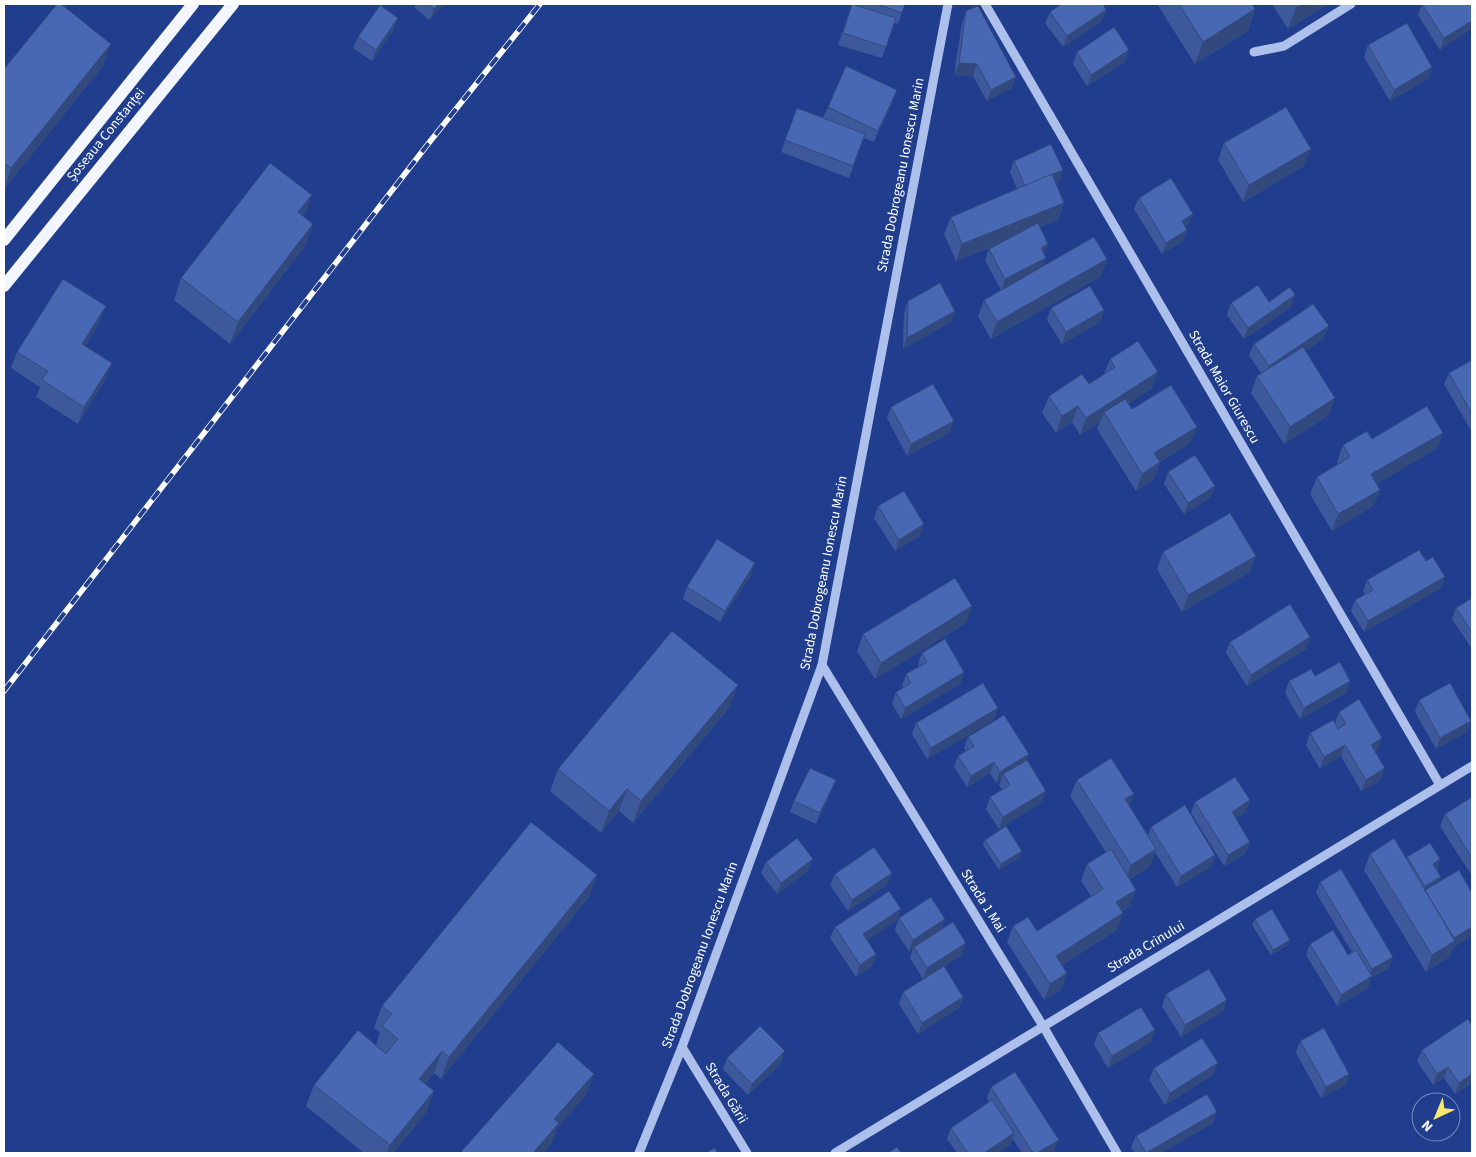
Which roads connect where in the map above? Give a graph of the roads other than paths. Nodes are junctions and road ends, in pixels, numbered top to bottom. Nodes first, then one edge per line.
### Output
1 (194, 4) edge
2 (232, 4) edge
3 (948, 4) edge
4 (985, 4) edge
5 (1351, 4) edge
6 (1254, 52) dead end
7 (4, 240) edge
8 (4, 286) edge
9 (822, 665) junction
10 (1472, 766) edge
11 (1440, 785) junction
12 (1044, 1026) junction
13 (682, 1046) junction
14 (639, 1153) edge
15 (747, 1153) edge
16 (836, 1153) edge
17 (1117, 1153) edge

1 - 7 main road, Șoseaua Constanței
2 - 8 main road, Șoseaua Constanței
3 - 9 street, Strada Dobrogeanu Ionescu Marin
4 - 11 street, Strada Maior Giurescu
5 - 6 street
9 - 12 street, Strada 1 Mai
9 - 13 street, Strada Dobrogeanu Ionescu Marin
10 - 11 street, Strada Crinului
11 - 12 street, Strada Crinului
12 - 16 street, Strada Crinului
12 - 17 street, Strada 1 Mai
13 - 14 street, Strada Dobrogeanu Ionescu Marin
13 - 15 street, Strada Gării

